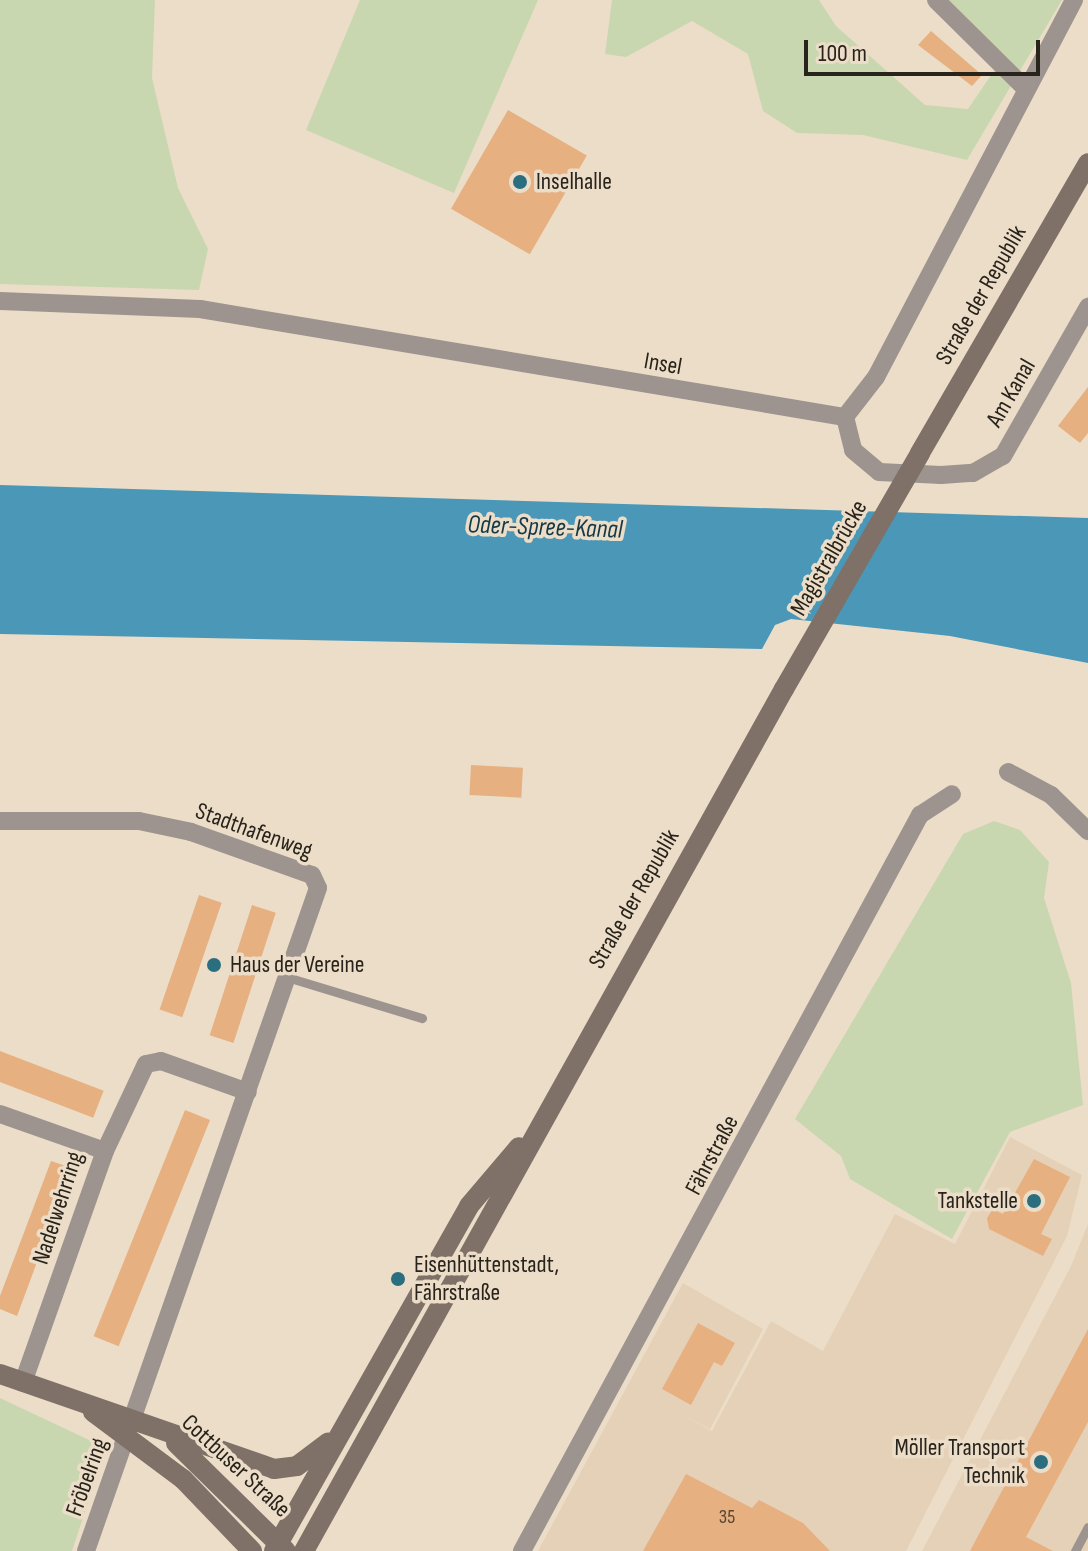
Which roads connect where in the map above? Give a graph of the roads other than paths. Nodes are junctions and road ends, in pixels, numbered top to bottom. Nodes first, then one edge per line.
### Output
1 (936, 0) edge
2 (1067, 3) edge
3 (1025, 88) junction
4 (1088, 163) edge
5 (0, 301) edge
6 (1088, 307) edge
7 (845, 417) junction
8 (920, 453) joint
9 (784, 689) joint
10 (1008, 772) dead end
11 (952, 794) dead end
12 (0, 821) edge
13 (1088, 831) edge
14 (290, 978) junction
15 (422, 1018) dead end
16 (248, 1092) junction
17 (0, 1114) edge
18 (530, 1135) junction
19 (105, 1151) junction
20 (0, 1374) edge
21 (23, 1383) junction
22 (87, 1407) junction
23 (134, 1419) junction
24 (157, 1429) junction
25 (340, 1432) junction
26 (126, 1439) junction
27 (1088, 1527) edge
28 (280, 1548) edge
29 (86, 1551) edge
30 (252, 1551) edge
31 (304, 1551) edge
32 (522, 1551) edge
33 (1075, 1551) edge

1 - 3 street
2 - 3 street
3 - 7 street
4 - 8 main road, Straße der Republik
5 - 7 street, Insel
6 - 7 street, Am Kanal
8 - 9 main road, Magistralbrücke, bridge
9 - 18 main road, Straße der Republik
10 - 13 street
11 - 32 street, Fährstraße
12 - 14 street, Stadthafenweg
14 - 15 lane
14 - 16 street, Stadthafenweg
16 - 19 street
16 - 23 street, Stadthafenweg
17 - 19 street, Nadelwehrring
18 - 25 main road, Straße der Republik
18 - 31 main road, Straße der Republik
19 - 21 street, Nadelwehrring
20 - 21 main road, Cottbuser Straße
21 - 22 main road, Cottbuser Straße
22 - 23 main road, Cottbuser Straße
22 - 26 main road, Cottbuser Straße
23 - 24 main road, Cottbuser Straße
23 - 26 street, Fröbelring
24 - 25 main road, Cottbuser Straße
24 - 28 main road, Cottbuser Straße
25 - 28 main road, Straße der Republik
26 - 29 street, Fröbelring
26 - 30 main road, Cottbuser Straße
27 - 33 lane

